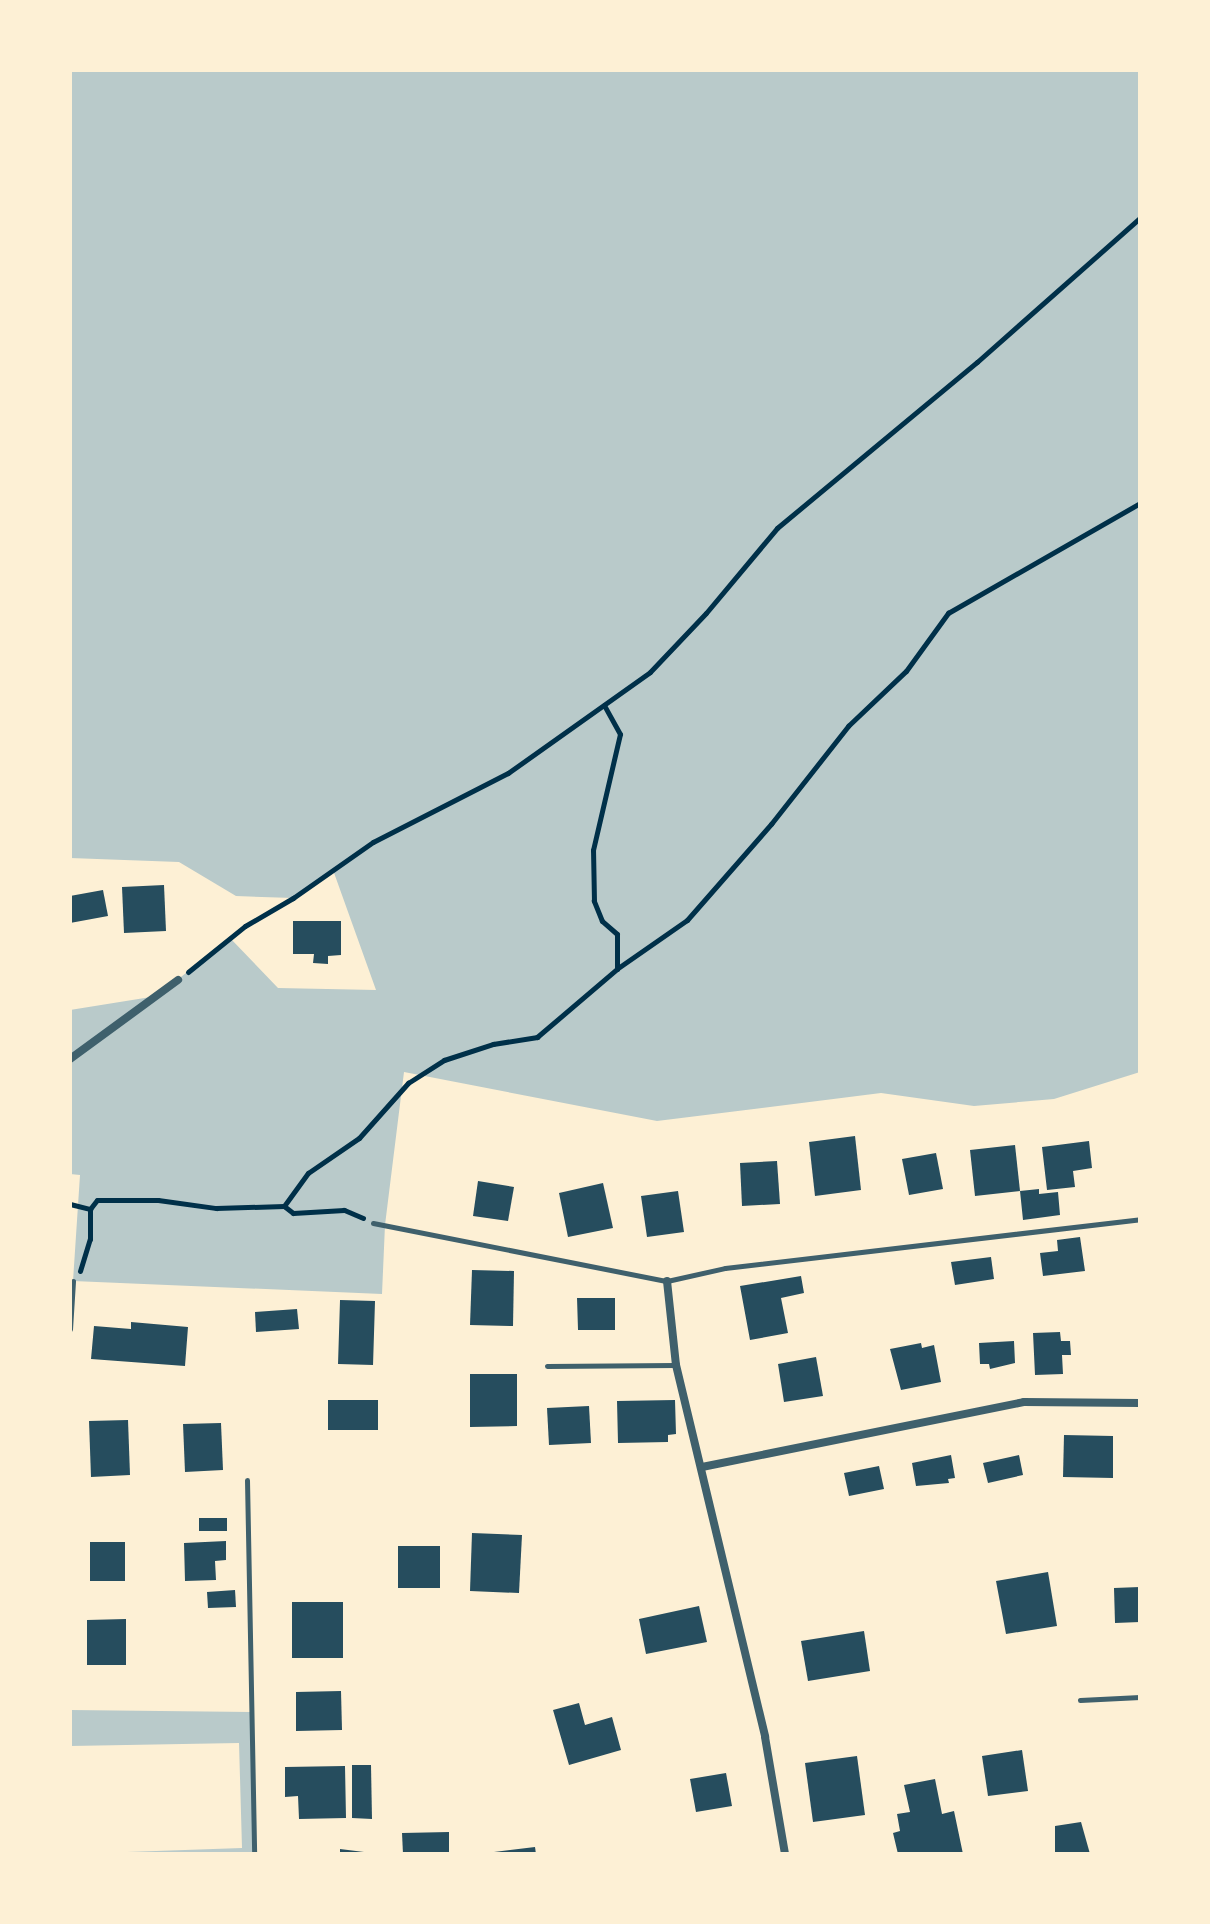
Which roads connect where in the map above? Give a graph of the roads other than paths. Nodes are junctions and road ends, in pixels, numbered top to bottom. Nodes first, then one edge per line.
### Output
1 (178, 980) road end
2 (70, 1059) edge
3 (1140, 1219) edge
4 (373, 1223) road end
5 (73, 1281) road end
6 (667, 1281) junction
7 (70, 1329) edge
8 (676, 1365) junction
9 (547, 1366) dead end
10 (1140, 1403) edge
11 (702, 1467) junction
12 (247, 1480) dead end
13 (1140, 1697) edge
14 (1080, 1700) dead end
15 (254, 1854) edge
16 (785, 1854) edge

1 - 2 street
3 - 6 lane
4 - 6 lane
5 - 7 lane
6 - 8 street
8 - 9 lane
8 - 11 street
10 - 11 street
11 - 16 street
12 - 15 lane
13 - 14 lane

